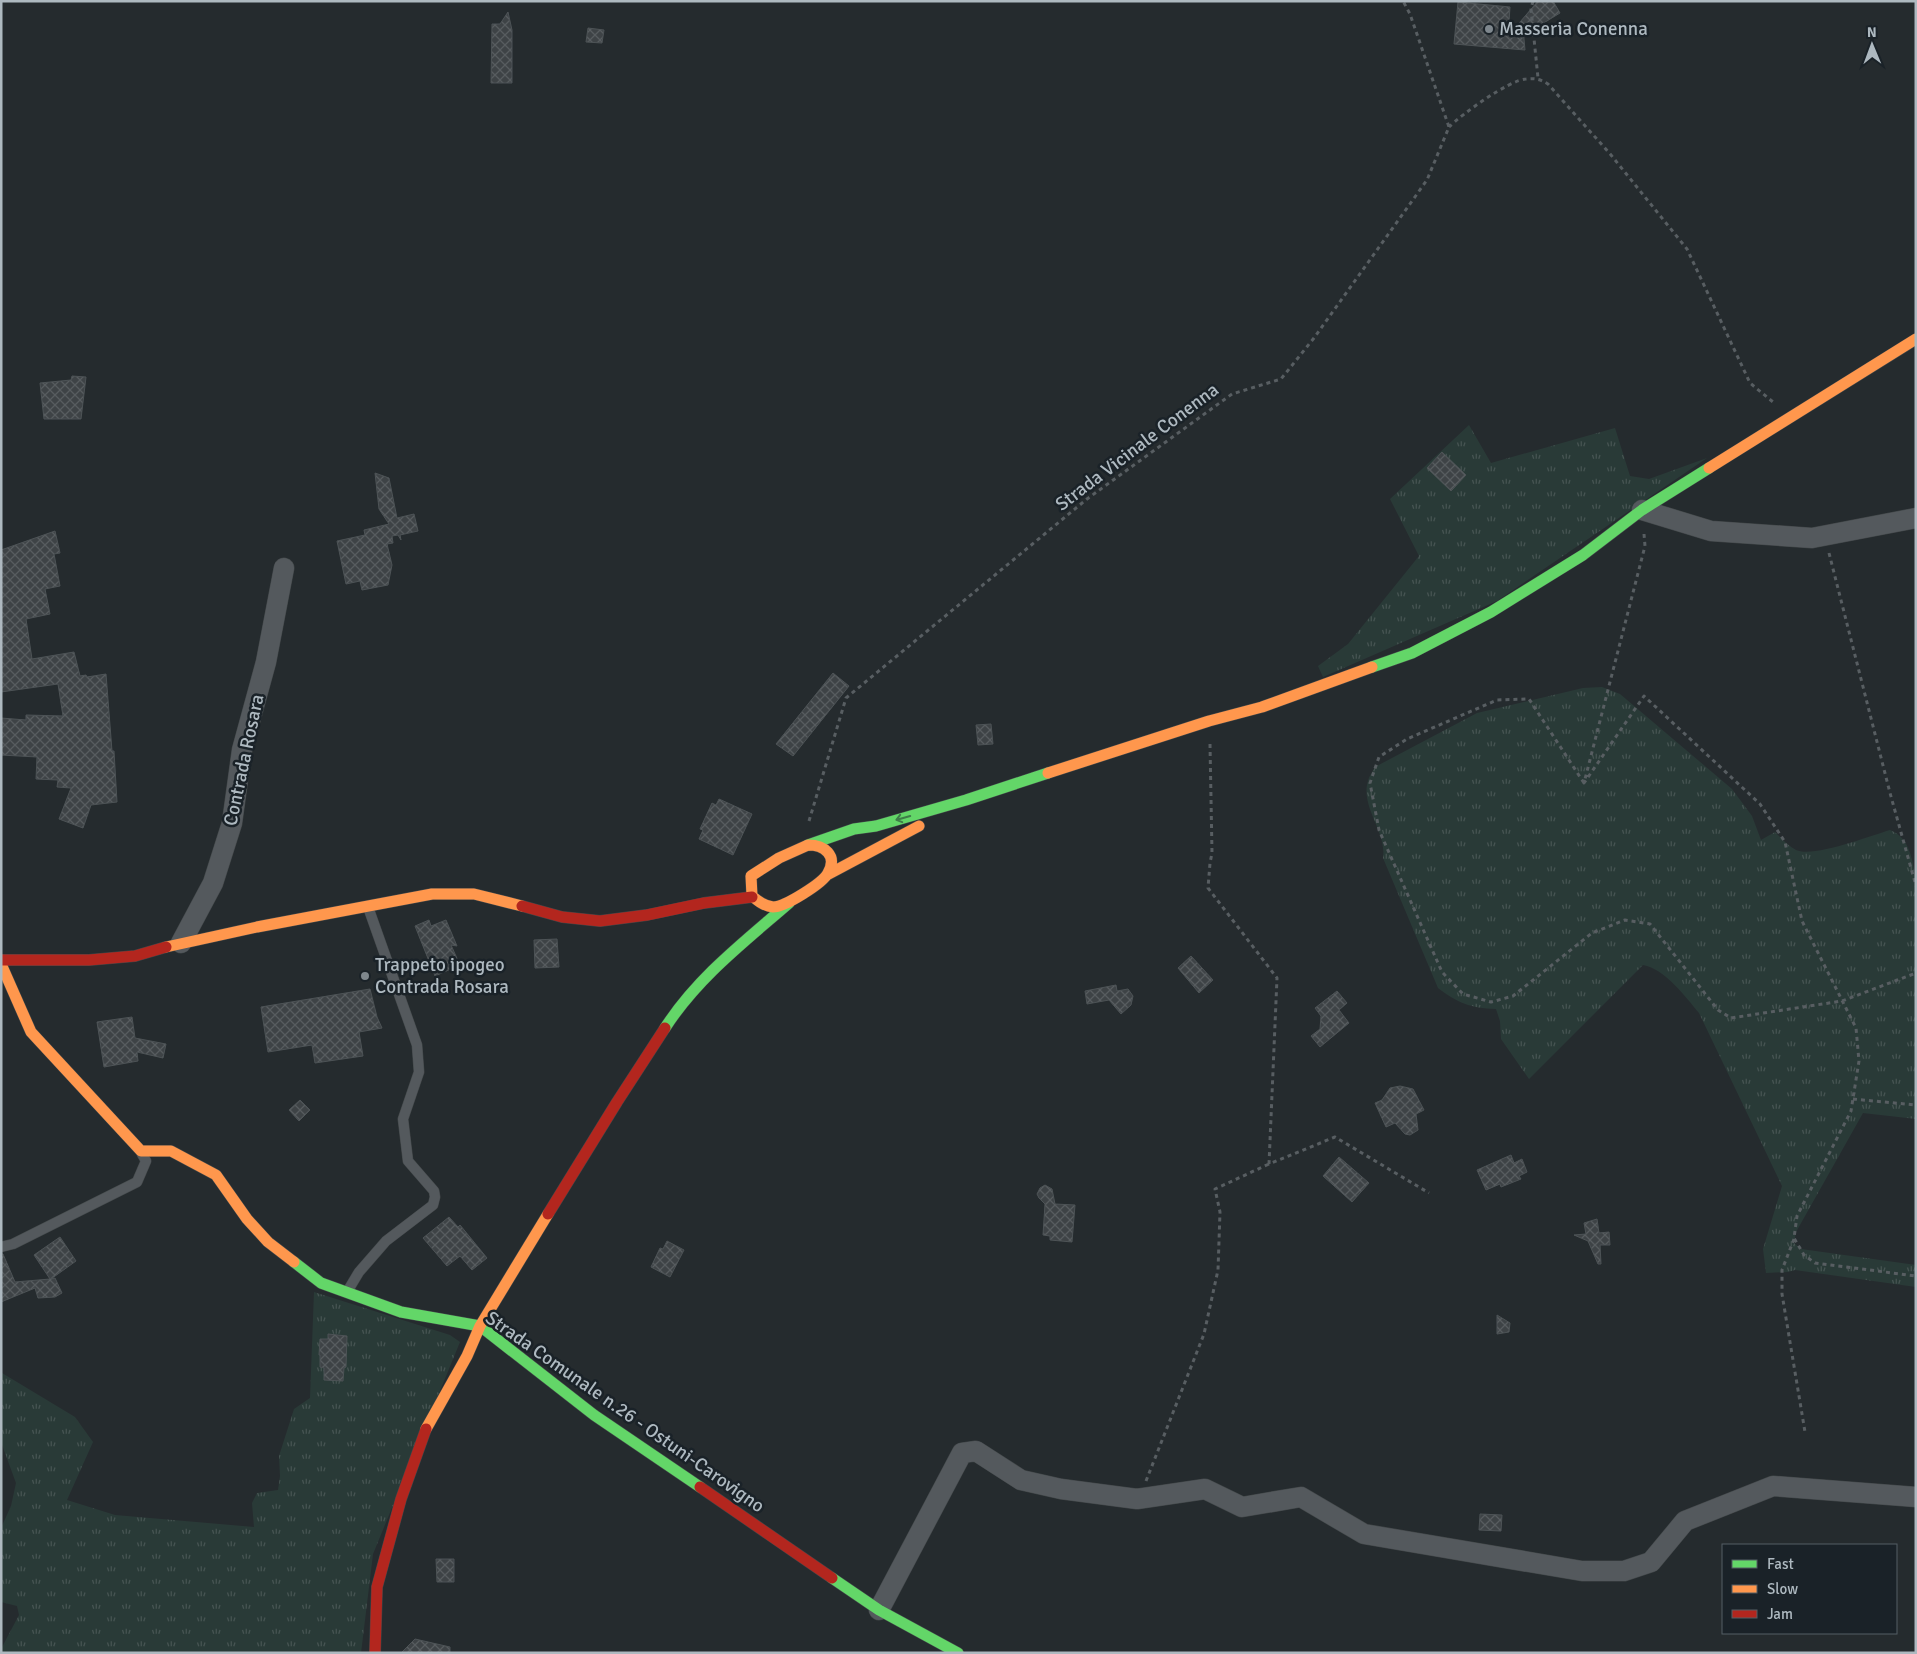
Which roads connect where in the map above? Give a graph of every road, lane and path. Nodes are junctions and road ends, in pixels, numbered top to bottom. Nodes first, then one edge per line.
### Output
1 (1403, 1) edge
2 (1533, 1) edge
3 (1538, 78) junction
4 (1449, 127) junction
5 (1916, 339) edge
6 (1781, 424) junction
7 (1642, 510) junction
8 (1916, 518) edge
9 (1825, 536) junction
10 (284, 568) dead end
11 (1209, 720) junction
12 (1584, 784) junction
13 (966, 800) junction
14 (805, 845) junction
15 (828, 875) junction
16 (751, 876) junction
17 (1916, 886) edge
18 (704, 903) junction
19 (789, 904) junction
20 (368, 906) junction
21 (755, 907) junction
22 (181, 943) junction
23 (731, 954) junction
24 (1, 960) edge
25 (1, 964) edge
26 (1916, 973) edge
27 (1842, 1001) junction
28 (1853, 1099) junction
29 (1916, 1105) edge
30 (141, 1151) junction
31 (1269, 1164) junction
32 (1429, 1193) dead end
33 (1794, 1238) junction
34 (1, 1247) edge
35 (1916, 1276) edge
36 (346, 1293) junction
37 (480, 1326) junction
38 (1805, 1432) dead end
39 (1916, 1498) edge
40 (1137, 1499) junction
41 (878, 1610) junction
42 (375, 1653) edge
43 (958, 1653) edge

1 - 4 path
2 - 3 path
3 - 4 path
3 - 6 path
4 - 14 path, Strada Vicinale Conenna
5 - 6 street
6 - 7 street
7 - 9 street
7 - 11 street
7 - 12 path
8 - 9 street
9 - 17 path
10 - 22 street, Contrada Rosara
11 - 13 street
11 - 31 path
12 - 27 path
12 - 27 path
13 -> 14 street
13 - 15 street
14 - 15 street
14 - 16 street
15 - 19 street
16 - 18 street
16 - 21 street
18 - 20 street
18 - 21 street
19 - 21 street
19 - 23 street
20 - 22 street
20 - 36 lane
21 - 23 street
22 - 24 street
23 - 37 street
25 - 30 street
26 - 27 path
27 - 28 path
28 - 29 path
28 - 33 path
30 - 34 lane
30 - 36 street, Strada Comunale n.26 - Ostuni-Carovigno
31 - 32 path
31 - 40 path
33 - 35 path
33 - 38 path
36 - 37 street, Strada Comunale n.26 - Ostuni-Carovigno
37 - 41 street, Strada Comunale n.26 - Ostuni-Carovigno
37 - 42 street
39 - 40 street
40 - 41 street
41 - 43 street, Strada Comunale n.26 - Ostuni-Carovigno

